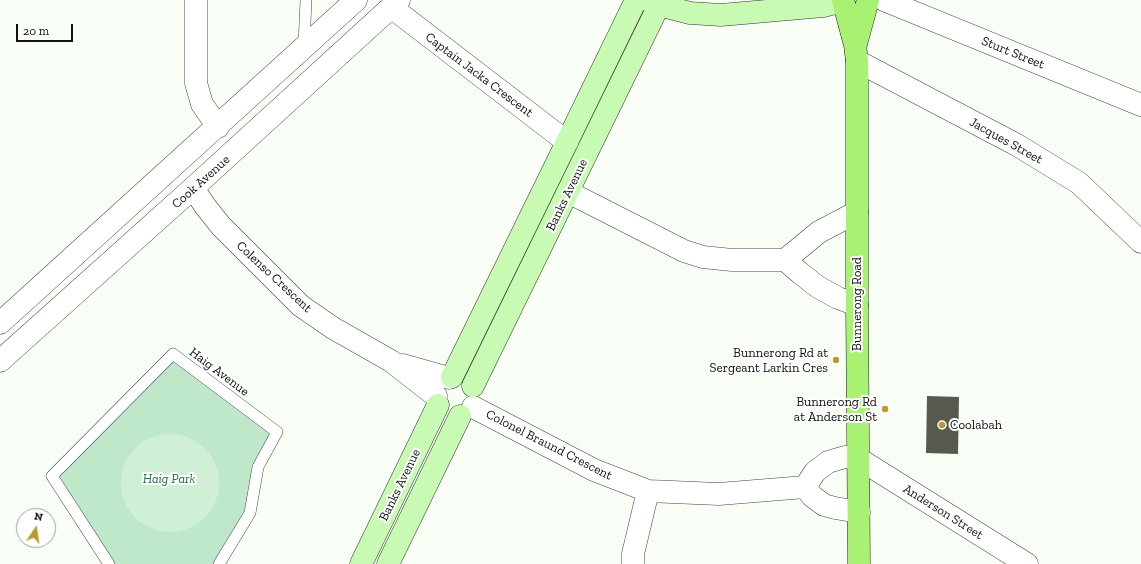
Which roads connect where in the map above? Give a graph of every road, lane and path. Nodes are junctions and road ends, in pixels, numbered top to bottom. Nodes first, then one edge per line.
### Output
1 (196, 0) edge
2 (306, 0) edge
3 (356, 0) edge
4 (636, 0) edge
5 (843, 0) edge
6 (868, 0) edge
7 (884, 0) edge
8 (654, 2) edge
9 (395, 4) edge
10 (304, 47) junction
11 (856, 53) junction
12 (1141, 106) edge
13 (218, 127) junction
14 (568, 142) junction
15 (193, 188) junction
16 (568, 192) junction
17 (857, 212) junction
18 (1141, 242) edge
19 (785, 260) junction
20 (857, 305) junction
21 (0, 323) edge
22 (0, 361) edge
23 (391, 361) junction
24 (450, 378) junction
25 (437, 401) junction
26 (469, 403) junction
27 (859, 458) junction
28 (805, 487) junction
29 (648, 491) junction
30 (859, 512) junction
31 (631, 560) edge
32 (109, 564) edge
33 (219, 564) edge
34 (361, 564) edge
35 (388, 564) edge
36 (859, 564) edge
37 (1027, 564) edge

1 - 13 street
2 - 10 lane
3 - 10 street
4 - 14 street, Banks Avenue
5 - 8 street
5 - 11 main road, Bunnerong Road
6 - 11 main road, Bunnerong Road
7 - 12 street, Sturt Street
8 - 16 street, Banks Avenue
9 - 14 street, Captain Jacka Crescent
9 - 15 street, Cook Avenue
10 - 13 street
11 - 17 main road, Bunnerong Road
11 - 18 street, Jacques Street
13 - 21 street
14 - 24 street, Banks Avenue
15 - 22 street, Cook Avenue
15 - 23 street, Colenso Crescent
16 - 19 street
16 - 26 street, Banks Avenue
17 - 19 street
17 - 20 main road, Bunnerong Road
19 - 20 street
20 - 27 main road, Bunnerong Road
23 - 24 street, Colenso Crescent
23 - 25 street, Colenso Crescent
24 - 25 street
24 - 26 street
25 - 26 street
25 - 34 street, Banks Avenue
26 - 29 street, Colonel Braund Crescent
26 - 35 street, Banks Avenue
27 - 28 street
27 - 30 main road, Bunnerong Road
27 - 37 street, Anderson Street
28 - 29 street, Colonel Braund Crescent
28 - 30 street
29 - 31 street
30 - 36 main road, Bunnerong Road
32 - 33 lane, Haig Avenue

